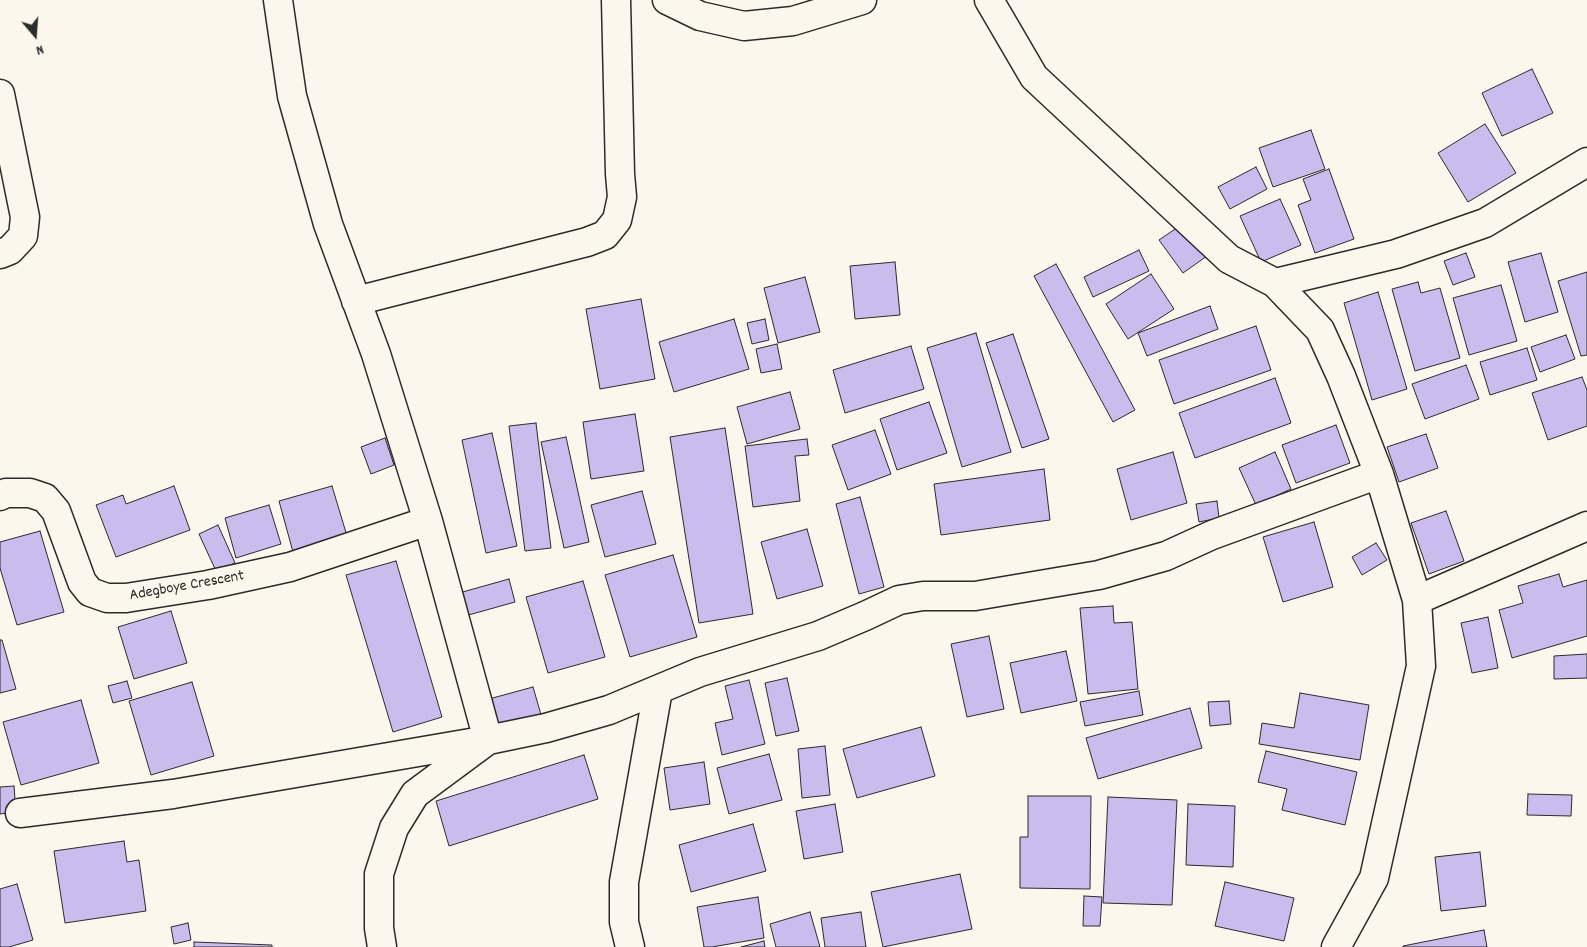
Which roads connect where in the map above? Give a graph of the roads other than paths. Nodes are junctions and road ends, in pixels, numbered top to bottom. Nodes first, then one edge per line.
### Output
1 (278, 0) edge
2 (616, 0) edge
3 (667, 0) edge
4 (862, 0) edge
5 (989, 0) edge
6 (0, 94) edge
7 (1587, 162) edge
8 (0, 254) edge
9 (1275, 283) junction
10 (356, 301) junction
11 (1379, 474) junction
12 (0, 496) edge
13 (428, 521) junction
14 (1587, 526) edge
15 (1417, 600) junction
16 (658, 690) junction
17 (488, 740) junction
18 (20, 814) dead end
19 (382, 947) edge
20 (630, 947) edge
21 (1336, 947) edge

1 - 10 street
2 - 10 street
3 - 4 street
5 - 9 street
6 - 8 street
7 - 9 street
9 - 11 street
10 - 13 street
11 - 15 street
11 - 16 street
12 - 13 street, Adegboye Crescent
13 - 17 street
14 - 15 street
15 - 21 street
16 - 17 street
16 - 20 street
17 - 18 street
17 - 19 street

